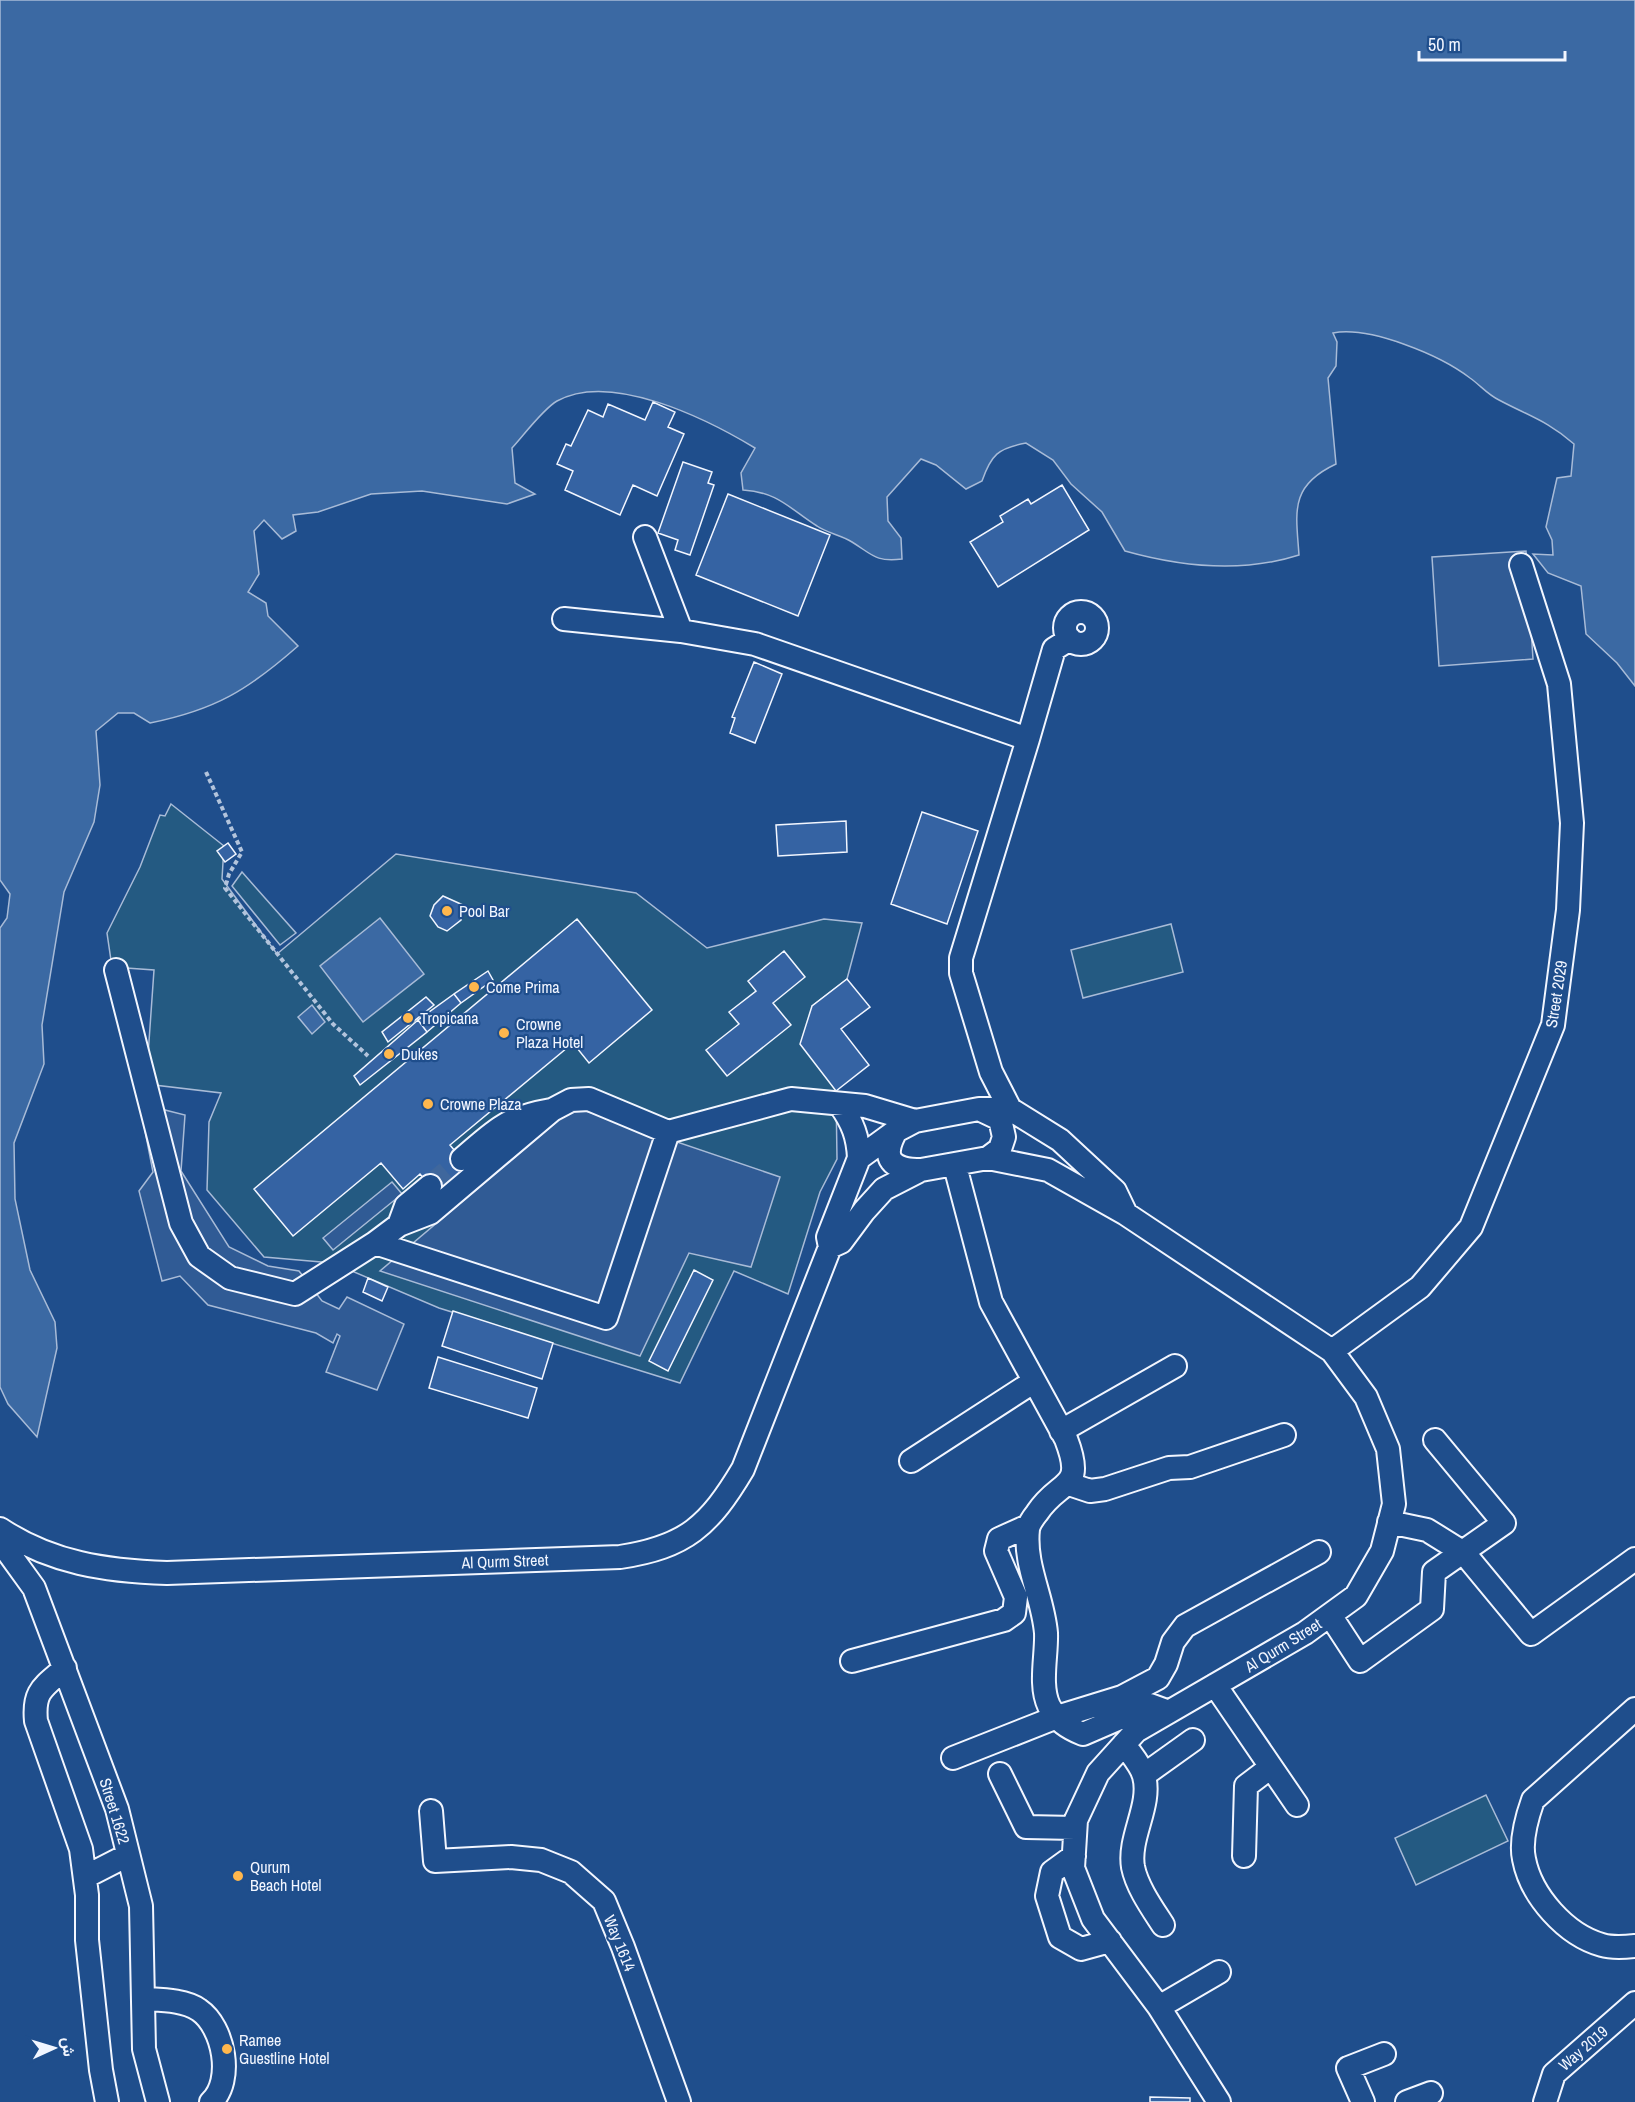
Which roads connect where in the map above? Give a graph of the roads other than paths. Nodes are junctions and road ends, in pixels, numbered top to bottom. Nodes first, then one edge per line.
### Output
1 (645, 537) dead end
2 (1521, 565) dead end
3 (564, 619) dead end
4 (681, 631) junction
5 (1070, 639) dead end
6 (1028, 739) junction
7 (116, 970) dead end
8 (840, 1105) junction
9 (979, 1109) junction
10 (1010, 1109) junction
11 (552, 1110) junction
12 (905, 1126) junction
13 (668, 1132) junction
14 (859, 1158) junction
15 (988, 1158) junction
16 (462, 1159) tunnel mouth
17 (955, 1166) junction
18 (921, 1170) junction
19 (430, 1186) tunnel mouth
20 (1126, 1214) junction
21 (399, 1225) junction
22 (375, 1243) junction
23 (830, 1246) junction
24 (1332, 1351) junction
25 (1175, 1366) dead end
26 (1033, 1382) junction
27 (1061, 1431) junction
28 (1284, 1435) dead end
29 (1435, 1440) dead end
30 (911, 1461) dead end
31 (1069, 1484) junction
32 (1389, 1522) junction
33 (1028, 1526) junction
34 (0, 1529) edge
35 (0, 1540) edge
36 (1319, 1552) dead end
37 (1464, 1553) junction
38 (1635, 1559) edge
39 (1330, 1615) junction
40 (852, 1661) dead end
41 (65, 1668) junction
42 (1215, 1685) junction
43 (1635, 1709) edge
44 (1169, 1712) junction
45 (1058, 1716) junction
46 (1193, 1740) dead end
47 (1124, 1744) junction
48 (953, 1758) dead end
49 (1271, 1767) junction
50 (1000, 1774) dead end
51 (1144, 1774) junction
52 (1297, 1805) dead end
53 (431, 1811) dead end
54 (1075, 1828) junction
55 (128, 1855) junction
56 (1074, 1856) junction
57 (1244, 1856) dead end
58 (85, 1877) junction
59 (1163, 1925) dead end
60 (1110, 1941) junction
61 (1635, 1946) edge
62 (1219, 1972) dead end
63 (145, 1999) junction
64 (1635, 2004) edge
65 (1159, 2007) junction
66 (1384, 2054) dead end
67 (1431, 2093) dead end
68 (107, 2102) edge
69 (158, 2102) edge
70 (211, 2102) edge
71 (679, 2102) edge
72 (1219, 2102) edge
73 (1363, 2102) edge
74 (1407, 2102) edge
75 (1545, 2102) edge

1 - 4 street
2 - 24 street, Street 2029
3 - 4 street
4 - 6 street
5 - 6 street
6 - 10 street
7 - 22 street
8 - 12 street
8 - 13 street
8 - 14 street
9 - 10 street
9 - 12 street
9 - 15 street
10 - 20 street, Al Qurm Street
11 - 13 street
11 - 16 street
11 - 21 street
12 - 14 street
12 - 18 street
13 - 22 street
14 - 23 street, Al Qurm Street
15 - 17 street, Al Qurm Street
15 - 20 street, Al Qurm Street
17 - 18 street, Al Qurm Street
17 - 26 street
18 - 23 street, Al Qurm Street
19 - 21 street
20 - 24 street, Al Qurm Street
21 - 22 street
23 - 34 street, Al Qurm Street
24 - 32 street, Al Qurm Street
25 - 27 street
26 - 27 street
26 - 30 street
27 - 31 street
28 - 31 street
29 - 37 street
31 - 33 street
32 - 37 street
32 - 39 street, Al Qurm Street
33 - 40 street
33 - 45 street
35 - 41 street, Street 1622
36 - 45 street
37 - 38 street
37 - 39 street
39 - 42 street, Al Qurm Street
41 - 55 street, Street 1622
41 - 58 street
42 - 44 street, Al Qurm Street
42 - 49 street
43 - 61 street
44 - 45 street
44 - 47 street, Al Qurm Street
45 - 48 street
46 - 51 street
47 - 51 street
47 - 54 street, Al Qurm Street
49 - 52 street
49 - 57 street
50 - 54 street
51 - 59 street
53 - 71 street, Way 1614
54 - 56 street, Al Qurm Street
55 - 58 street
55 - 63 street, Street 1622
56 - 60 street, Al Qurm Street
56 - 60 street
58 - 68 street
60 - 65 street, Al Qurm Street
62 - 65 street
63 - 69 street, Street 1622
63 - 70 street
64 - 75 street, Way 2019
65 - 72 street, Al Qurm Street
66 - 73 street
67 - 74 street

